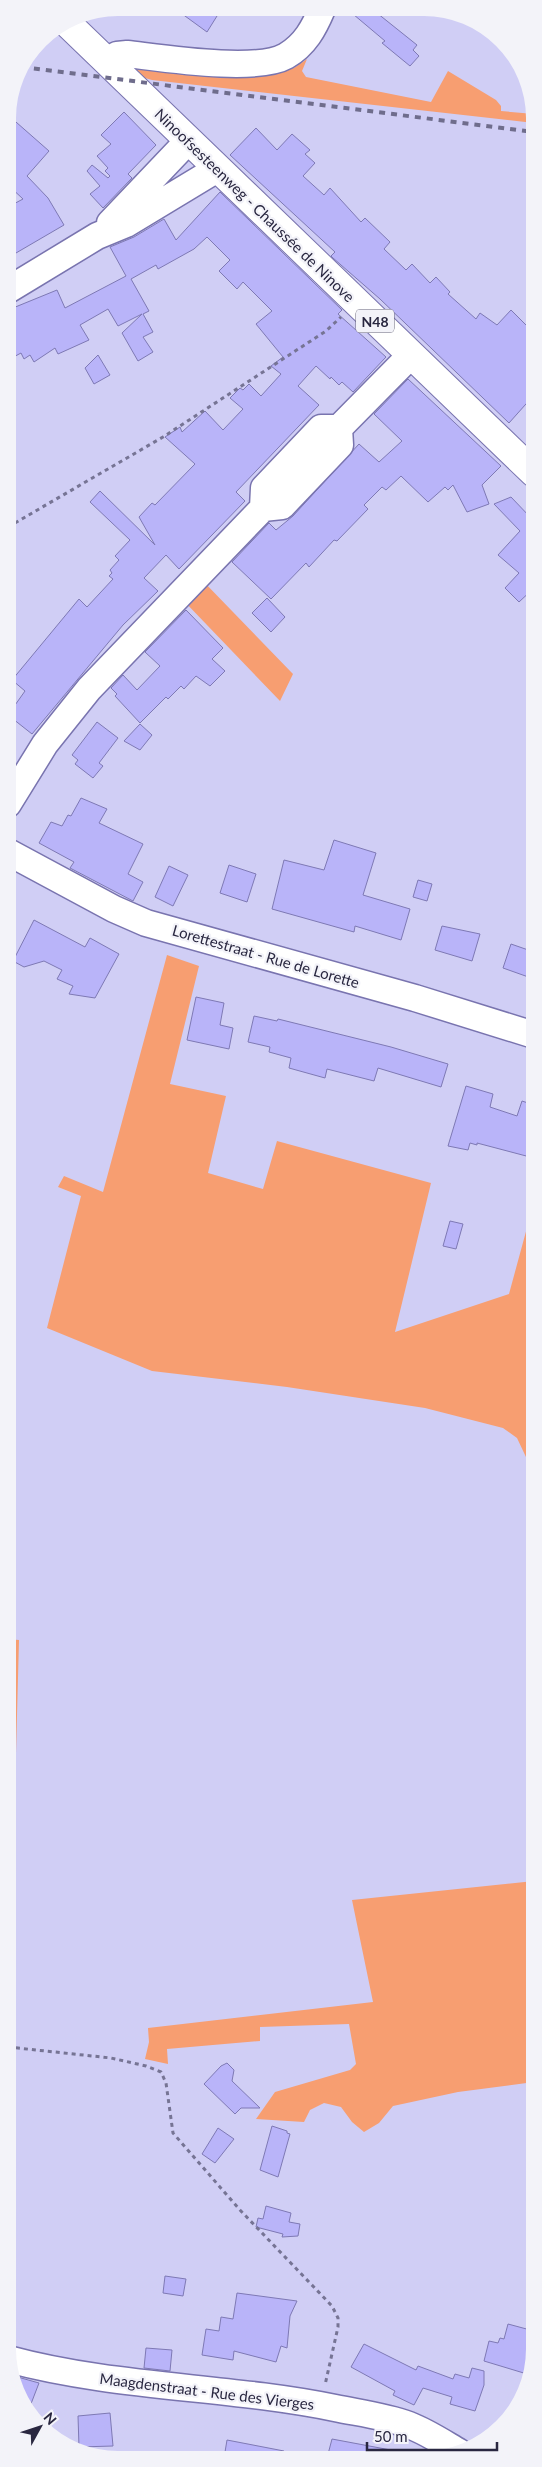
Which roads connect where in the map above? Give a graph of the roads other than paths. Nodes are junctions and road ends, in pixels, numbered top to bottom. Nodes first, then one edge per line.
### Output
1 (319, 16) edge
2 (72, 28) edge
3 (106, 61) junction
4 (188, 141) junction
5 (217, 169) junction
6 (157, 176) junction
7 (176, 196) junction
8 (97, 236) junction
9 (16, 285) edge
10 (411, 356) junction
11 (526, 465) edge
12 (16, 791) edge
13 (16, 856) edge
14 (526, 1032) edge
15 (17, 2361) edge
16 (451, 2447) edge

1 - 3 street
2 - 3 main road, N48
3 - 4 main road, Ninoofsesteenweg - Chaussée de Ninove / N48
4 - 5 main road, Ninoofsesteenweg - Chaussée de Ninove / N48
4 - 6 street
5 - 7 street
5 - 10 main road, Ninoofsesteenweg - Chaussée de Ninove / N48
6 - 7 street
6 - 8 street
7 - 8 street
8 - 9 street
10 - 11 main road, Ninoofsesteenweg - Chaussée de Ninove / N48
10 - 12 street
13 - 14 street, Lorettestraat - Rue de Lorette
15 - 16 street, Maagdenstraat - Rue des Vierges

